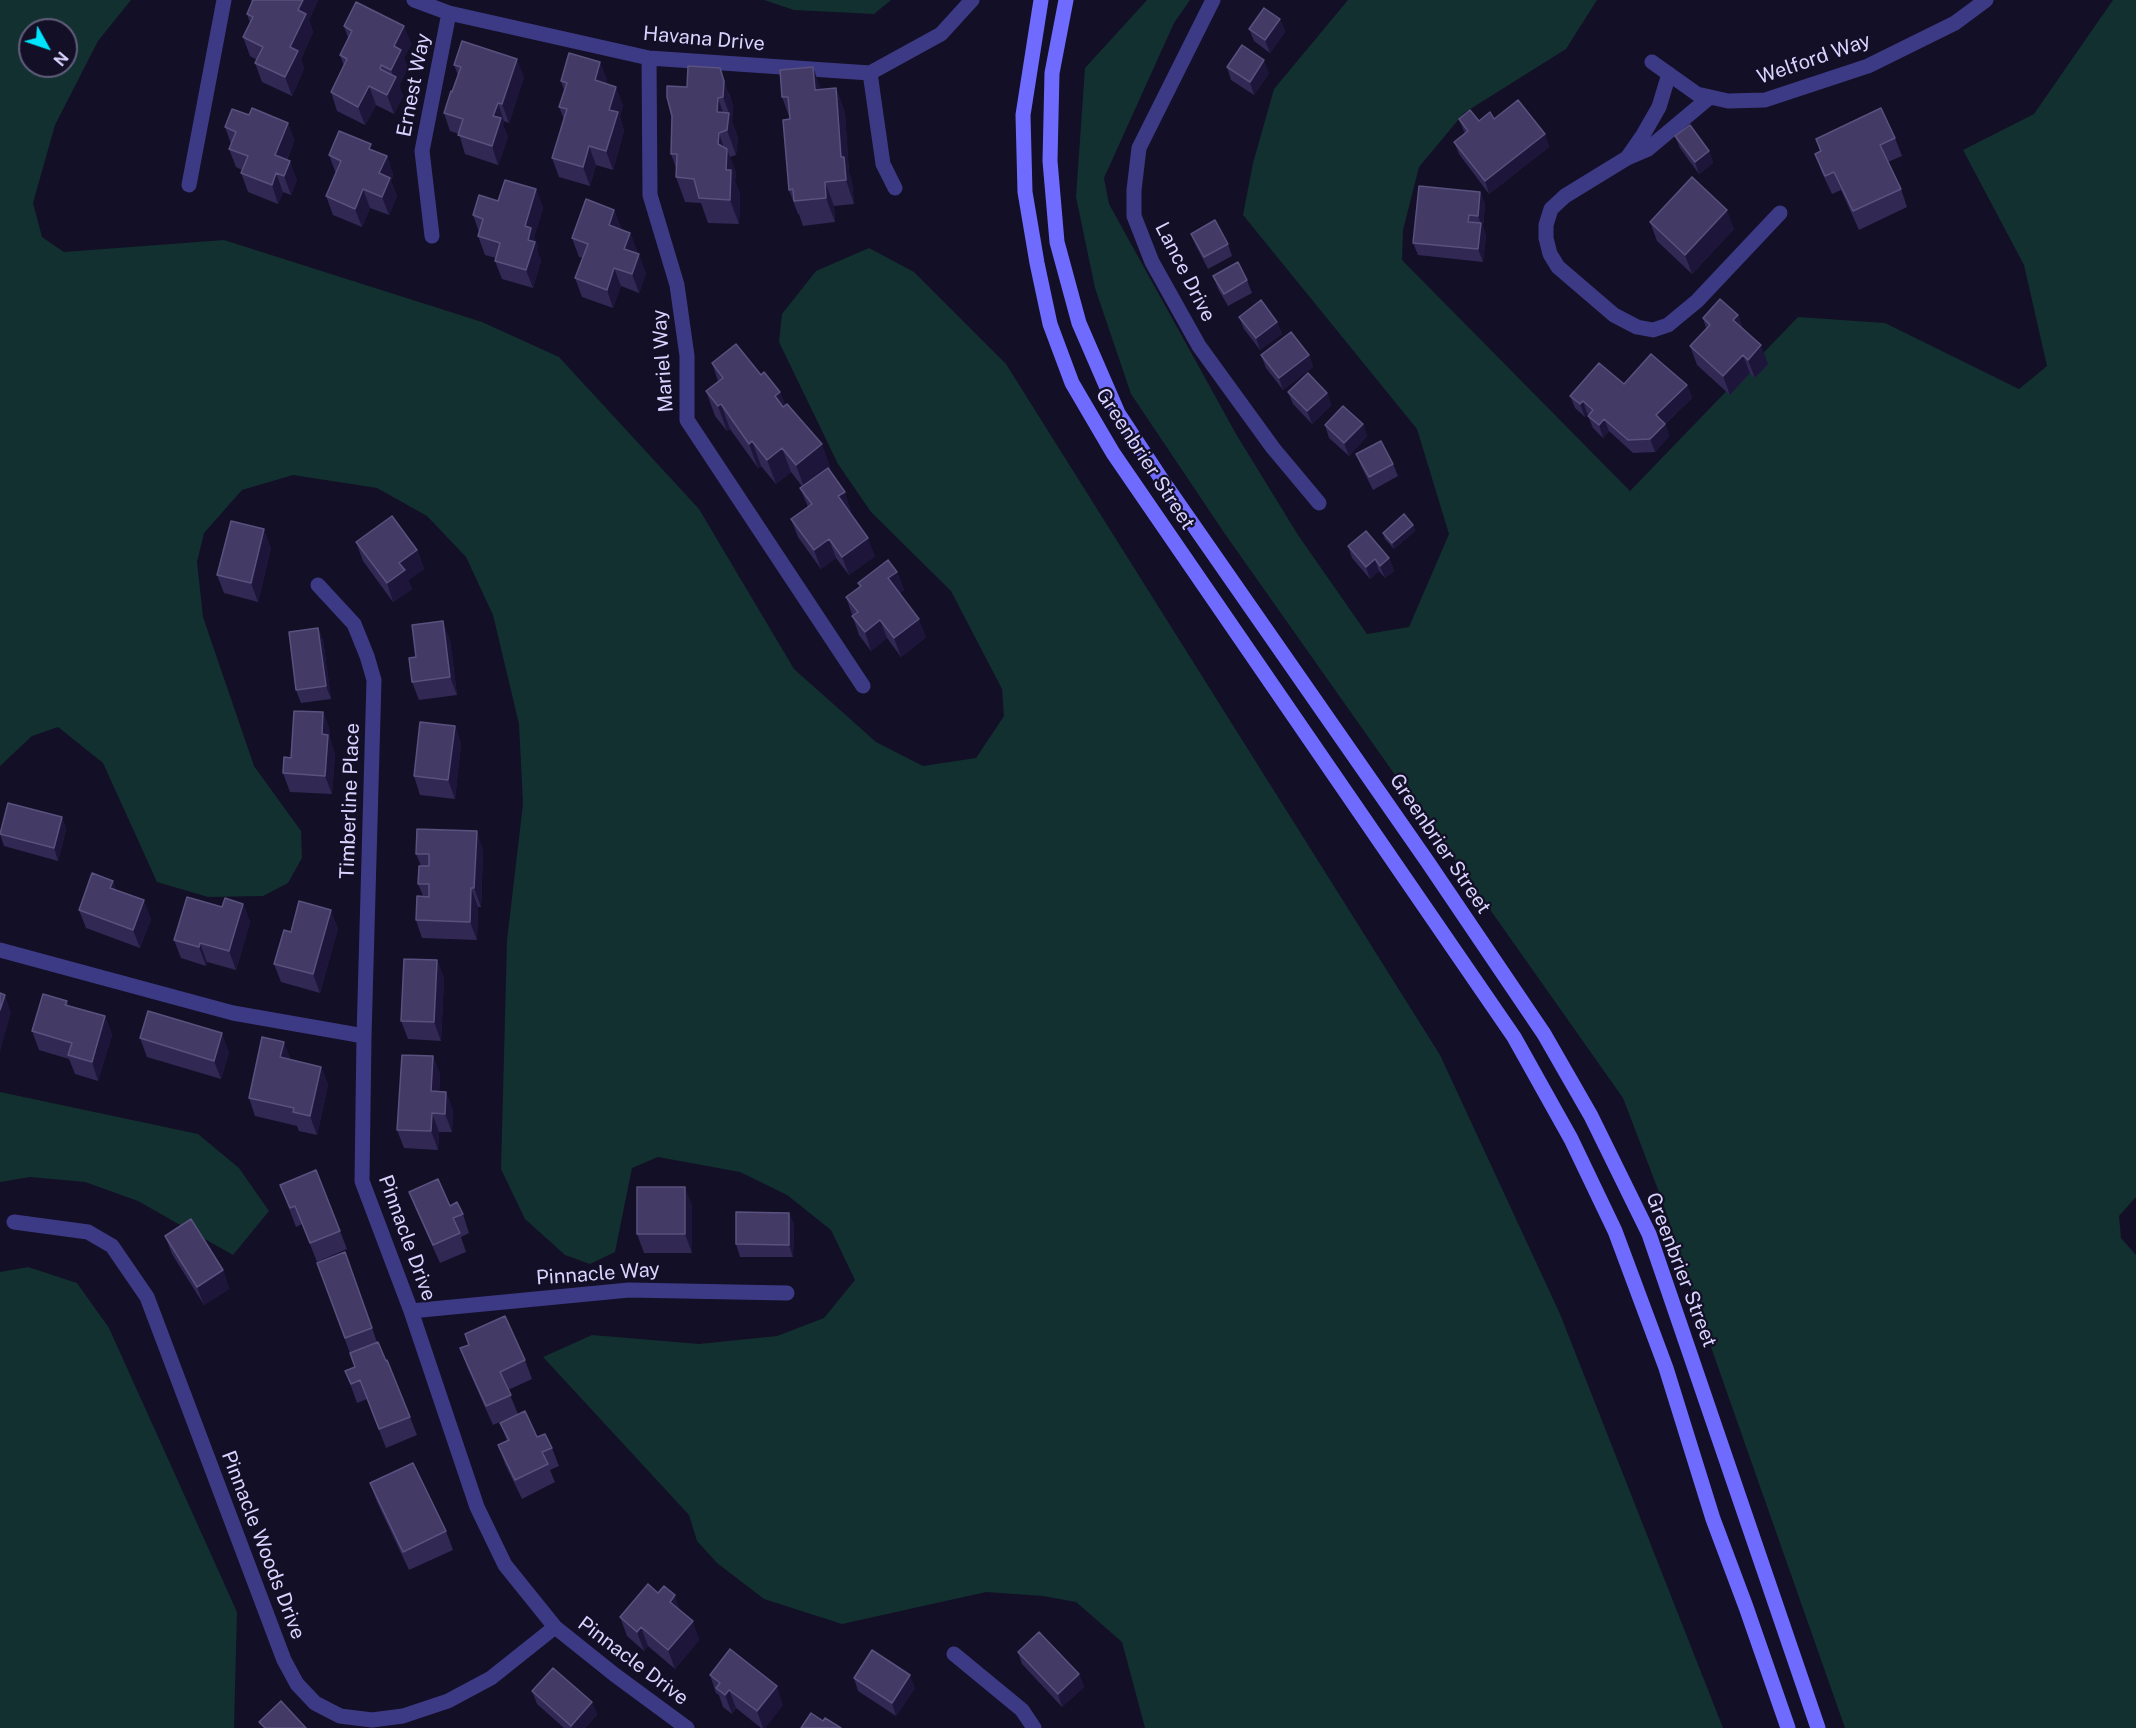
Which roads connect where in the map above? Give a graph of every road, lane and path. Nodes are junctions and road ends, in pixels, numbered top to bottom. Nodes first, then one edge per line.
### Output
1 (225, 0) edge
2 (414, 0) edge
3 (972, 0) edge
4 (1041, 0) edge
5 (1065, 0) edge
6 (1213, 0) edge
7 (1986, 0) edge
8 (449, 14) junction
9 (649, 57) junction
10 (1652, 62) dead end
11 (870, 73) junction
12 (1669, 74) junction
13 (1710, 97) junction
14 (1627, 158) junction
15 (189, 185) dead end
16 (895, 188) dead end
17 (1780, 213) dead end
18 (432, 236) dead end
19 (1320, 504) dead end
20 (318, 585) dead end
21 (863, 686) dead end
22 (0, 950) edge
23 (364, 1036) junction
24 (14, 1222) dead end
25 (787, 1293) dead end
26 (411, 1311) junction
27 (555, 1627) junction
28 (954, 1654) dead end
29 (687, 1728) edge
30 (1034, 1728) edge
31 (1788, 1728) edge
32 (1818, 1728) edge

1 - 15 street
2 - 8 street, Havana Drive
3 - 11 street
4 - 31 main road, Greenbrier Street
5 - 32 main road, Greenbrier Street
6 - 19 street, Lance Drive
7 - 13 street, Welford Way
8 - 9 street, Havana Drive
8 - 18 street, Ernest Way
9 - 11 street, Havana Drive
9 - 21 street, Mariel Way
10 - 12 street, Welford Way
11 - 16 street
12 - 13 street, Welford Way
12 - 14 street
13 - 14 street
14 - 17 street
20 - 23 street, Timberline Place
22 - 23 street
23 - 26 street, Pinnacle Drive
24 - 27 street, Pinnacle Woods Drive
25 - 26 street, Pinnacle Way
26 - 27 street, Pinnacle Drive
27 - 29 street, Pinnacle Drive
28 - 30 street

